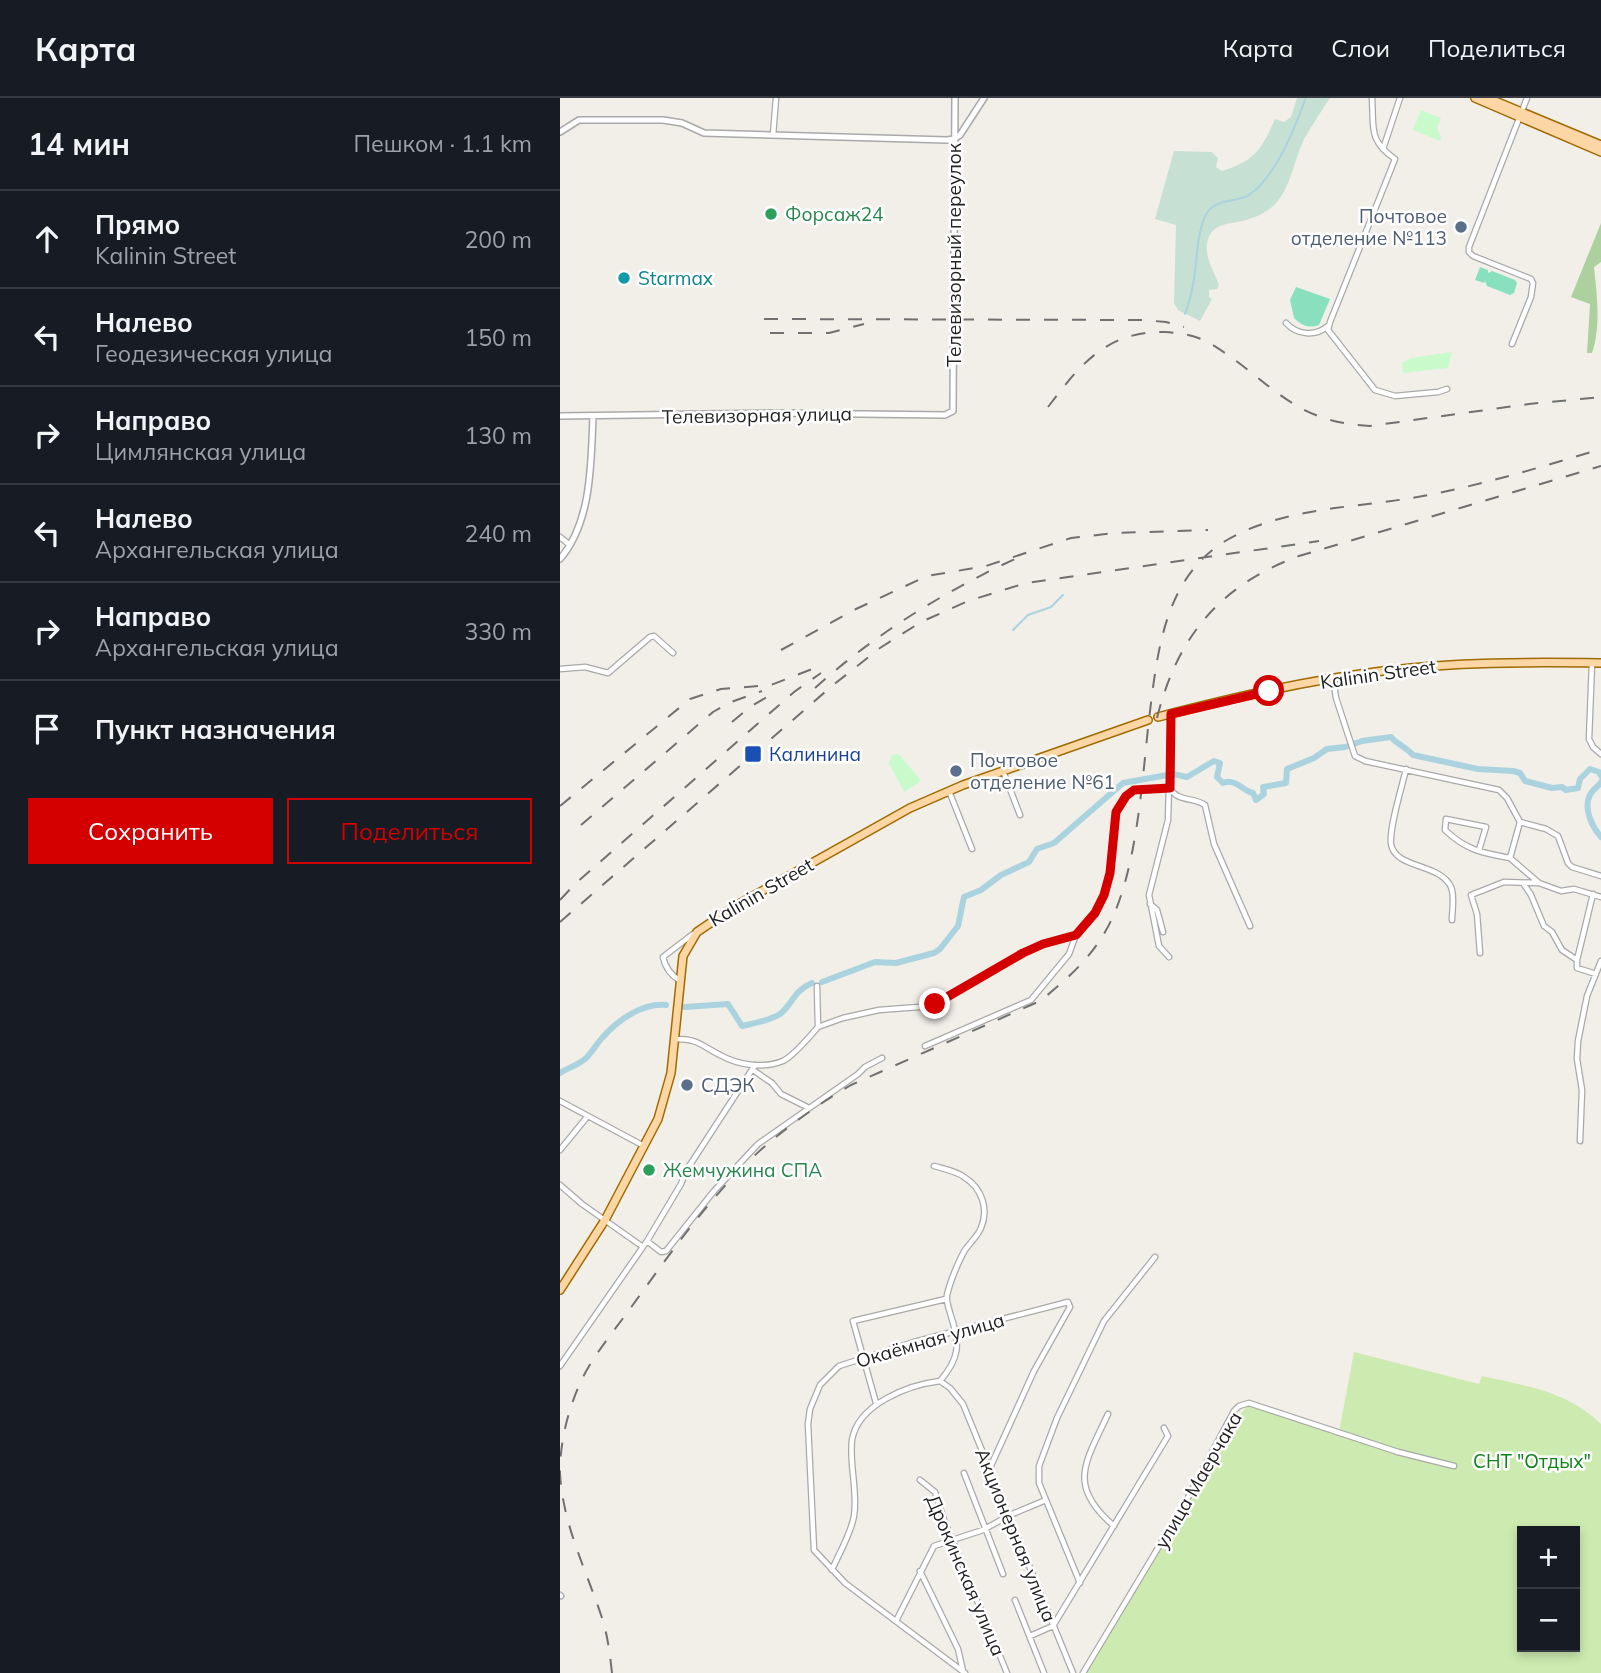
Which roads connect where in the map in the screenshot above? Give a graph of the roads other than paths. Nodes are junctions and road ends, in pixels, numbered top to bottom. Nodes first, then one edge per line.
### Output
1 (776, 98) edge
2 (955, 98) edge
3 (984, 98) edge
4 (1372, 98) edge
5 (1400, 98) edge
6 (1475, 98) edge
7 (1488, 98) edge
8 (1527, 98) edge
9 (1520, 114) junction
10 (560, 132) edge
11 (773, 135) junction
12 (954, 139) junction
13 (1601, 145) edge
14 (1382, 150) junction
15 (1601, 152) edge
16 (1286, 323) dead end
17 (1329, 326) junction
18 (1512, 344) dead end
19 (1447, 389) dead end
20 (953, 411) joint
21 (560, 416) edge
22 (593, 416) junction
23 (560, 537) edge
24 (570, 545) junction
25 (560, 559) edge
26 (673, 653) dead end
27 (1592, 663) junction
28 (1601, 663) edge
29 (560, 669) edge
30 (1333, 679) junction
31 (1171, 714) junction
32 (1601, 754) edge
33 (1406, 769) junction
34 (1003, 771) junction
35 (1170, 788) junction
36 (948, 791) junction
37 (1020, 815) dead end
38 (1520, 822) junction
39 (972, 849) dead end
40 (1479, 850) junction
41 (1510, 858) junction
42 (1601, 876) edge
43 (1522, 882) junction
44 (1539, 883) junction
45 (1593, 894) junction
46 (1601, 897) edge
47 (1149, 904) junction
48 (1452, 920) dead end
49 (1250, 926) dead end
50 (697, 932) junction
51 (1163, 932) dead end
52 (1076, 935) junction
53 (1480, 953) dead end
54 (1169, 957) dead end
55 (1577, 960) junction
56 (1601, 961) edge
57 (1597, 974) junction
58 (680, 982) junction
59 (817, 986) dead end
60 (818, 1027) junction
61 (675, 1039) junction
62 (925, 1046) dead end
63 (882, 1058) dead end
64 (754, 1068) junction
65 (560, 1101) edge
66 (807, 1107) junction
67 (587, 1117) junction
68 (1580, 1141) dead end
69 (645, 1147) junction
70 (560, 1150) edge
71 (934, 1166) dead end
72 (560, 1185) edge
73 (605, 1220) junction
74 (647, 1241) junction
75 (643, 1247) junction
76 (1155, 1257) dead end
77 (560, 1290) edge
78 (946, 1299) junction
79 (956, 1332) junction
80 (863, 1358) junction
81 (560, 1366) edge
82 (940, 1381) junction
83 (876, 1403) junction
84 (1108, 1414) dead end
85 (1164, 1428) dead end
86 (1454, 1466) dead end
87 (989, 1470) junction
88 (964, 1473) dead end
89 (920, 1480) dead end
90 (1046, 1500) junction
91 (1008, 1517) junction
92 (1114, 1526) junction
93 (984, 1527) junction
94 (953, 1541) junction
95 (831, 1571) junction
96 (920, 1571) junction
97 (1003, 1574) dead end
98 (1080, 1583) junction
99 (1015, 1600) dead end
100 (896, 1621) junction
101 (1053, 1626) junction
102 (1030, 1636) junction
103 (964, 1672) edge
104 (1007, 1673) edge
105 (1044, 1673) edge
106 (1073, 1673) edge
107 (1083, 1673) edge

1 - 11 street
2 - 12 street, Телевизорный переулок
3 - 12 street
4 - 14 street
5 - 14 street
6 - 9 main road
7 - 9 main road
8 - 9 street
9 - 13 main road
9 - 15 main road
9 - 18 street
10 - 11 street
11 - 12 street
12 - 20 street, Телевизорный переулок
14 - 17 street
16 - 17 street
17 - 19 street
20 - 22 street, Телевизорная улица
21 - 22 street, Телевизорная улица
22 - 24 street
23 - 24 street
24 - 25 street
26 - 29 street
27 - 28 main road, Kalinin Street
27 - 30 main road, Kalinin Street
27 - 32 street
30 - 31 main road, Kalinin Street
30 - 33 street
31 - 34 main road, Kalinin Street
31 - 35 street
33 - 38 street
33 - 48 street
34 - 36 main road, Kalinin Street
34 - 37 street
35 - 47 street
35 - 49 street
35 - 52 street
36 - 39 street
36 - 50 main road, Kalinin Street
38 - 41 street
38 - 42 street
40 - 40 street
40 - 41 street
41 - 44 street
43 - 44 street
43 - 53 street
43 - 55 street
44 - 45 street
45 - 46 street
45 - 55 street
47 - 51 street
47 - 54 street
50 - 58 main road, Kalinin Street
50 - 58 street
52 - 60 street
52 - 62 street
55 - 57 street
56 - 57 street
57 - 68 street
58 - 61 main road, Kalinin Street
59 - 60 street
60 - 64 street
61 - 64 street
61 - 69 main road, Kalinin Street
63 - 66 street
64 - 66 street
64 - 74 street
65 - 67 street
66 - 74 street
67 - 69 street
67 - 70 street
69 - 73 main road, Kalinin Street
71 - 78 street
72 - 73 street
73 - 75 street
73 - 77 main road, Kalinin Street
74 - 75 street
75 - 81 street
76 - 90 street
78 - 79 street
78 - 80 street
79 - 80 street, Окаёмная улица
79 - 82 street
79 - 87 street, Окаёмная улица
80 - 83 street
80 - 95 street, Окаёмная улица
82 - 83 street
82 - 87 street, Акционерная улица
83 - 95 street
84 - 92 street
85 - 92 street
86 - 107 street, улица Маерчака
87 - 91 street, Акционерная улица
88 - 93 street
89 - 94 street, Дрокинская улица
90 - 91 street
90 - 98 street
91 - 93 street
91 - 101 street, Акционерная улица
92 - 98 street
93 - 94 street
93 - 97 street
94 - 96 street
94 - 104 street, Дрокинская улица
95 - 100 street, Окаёмная улица
96 - 100 street
96 - 103 street
98 - 101 street
99 - 102 street
100 - 103 street, Окаёмная улица
101 - 102 street
101 - 106 street, Акционерная улица
102 - 105 street

